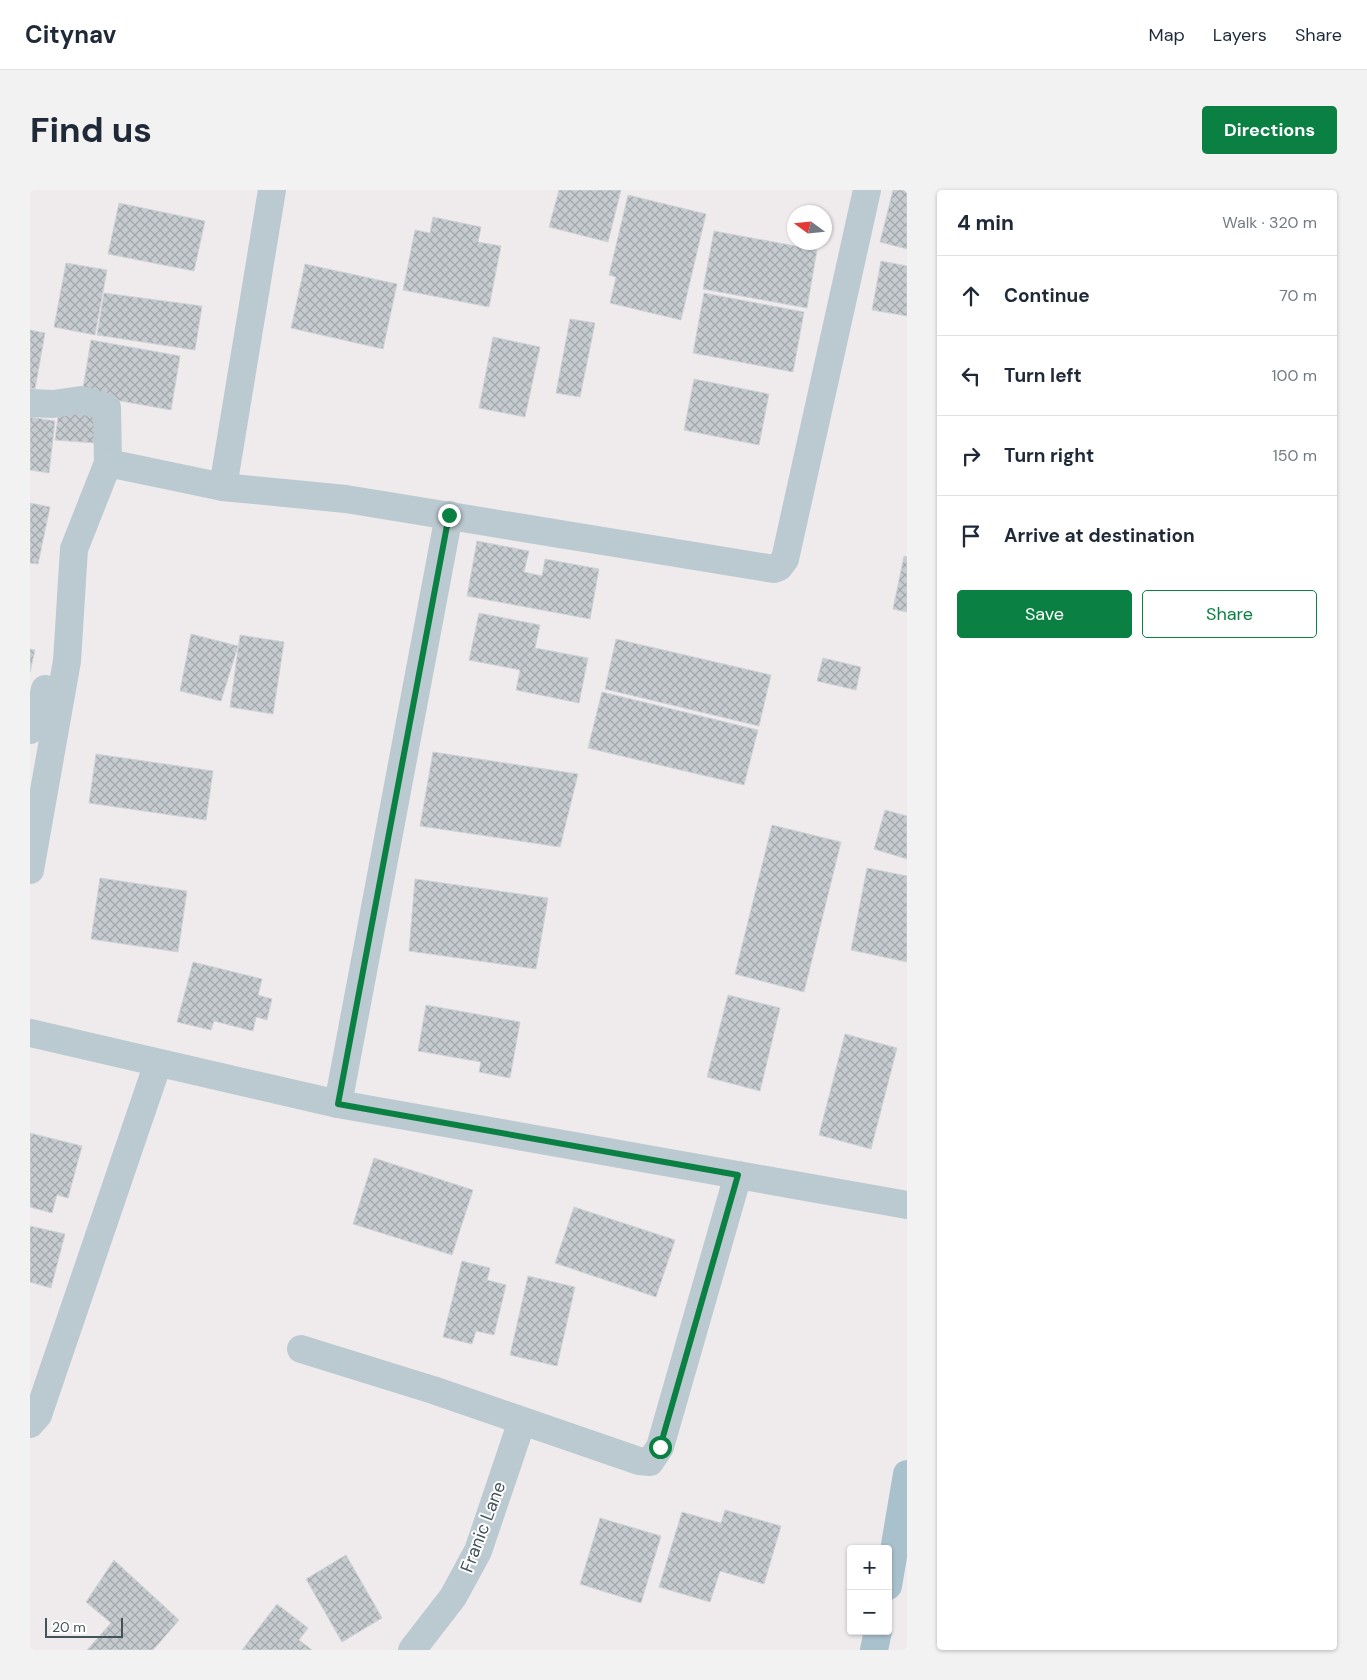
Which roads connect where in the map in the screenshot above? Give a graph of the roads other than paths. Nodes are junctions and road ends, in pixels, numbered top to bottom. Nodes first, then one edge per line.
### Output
1 (272, 190) edge
2 (867, 190) edge
3 (30, 403) edge
4 (108, 463) junction
5 (223, 487) junction
6 (449, 515) junction
7 (68, 650) junction
8 (30, 730) edge
9 (30, 870) edge
10 (30, 1033) edge
11 (158, 1063) junction
12 (338, 1104) junction
13 (738, 1175) junction
14 (907, 1204) edge
15 (301, 1349) dead end
16 (522, 1421) junction
17 (30, 1424) edge
18 (907, 1474) edge
19 (892, 1562) edge
20 (877, 1635) edge
21 (412, 1650) edge
22 (874, 1650) edge

1 - 5 street
2 - 6 street
3 - 4 street
4 - 5 street
4 - 7 street
5 - 6 street
6 - 12 street
7 - 8 street
7 - 9 street
10 - 11 street
11 - 12 street
11 - 17 street
12 - 13 street
13 - 14 street
13 - 16 street
15 - 16 street
16 - 21 street, Franic Lane
18 - 19 main road
20 - 22 main road

